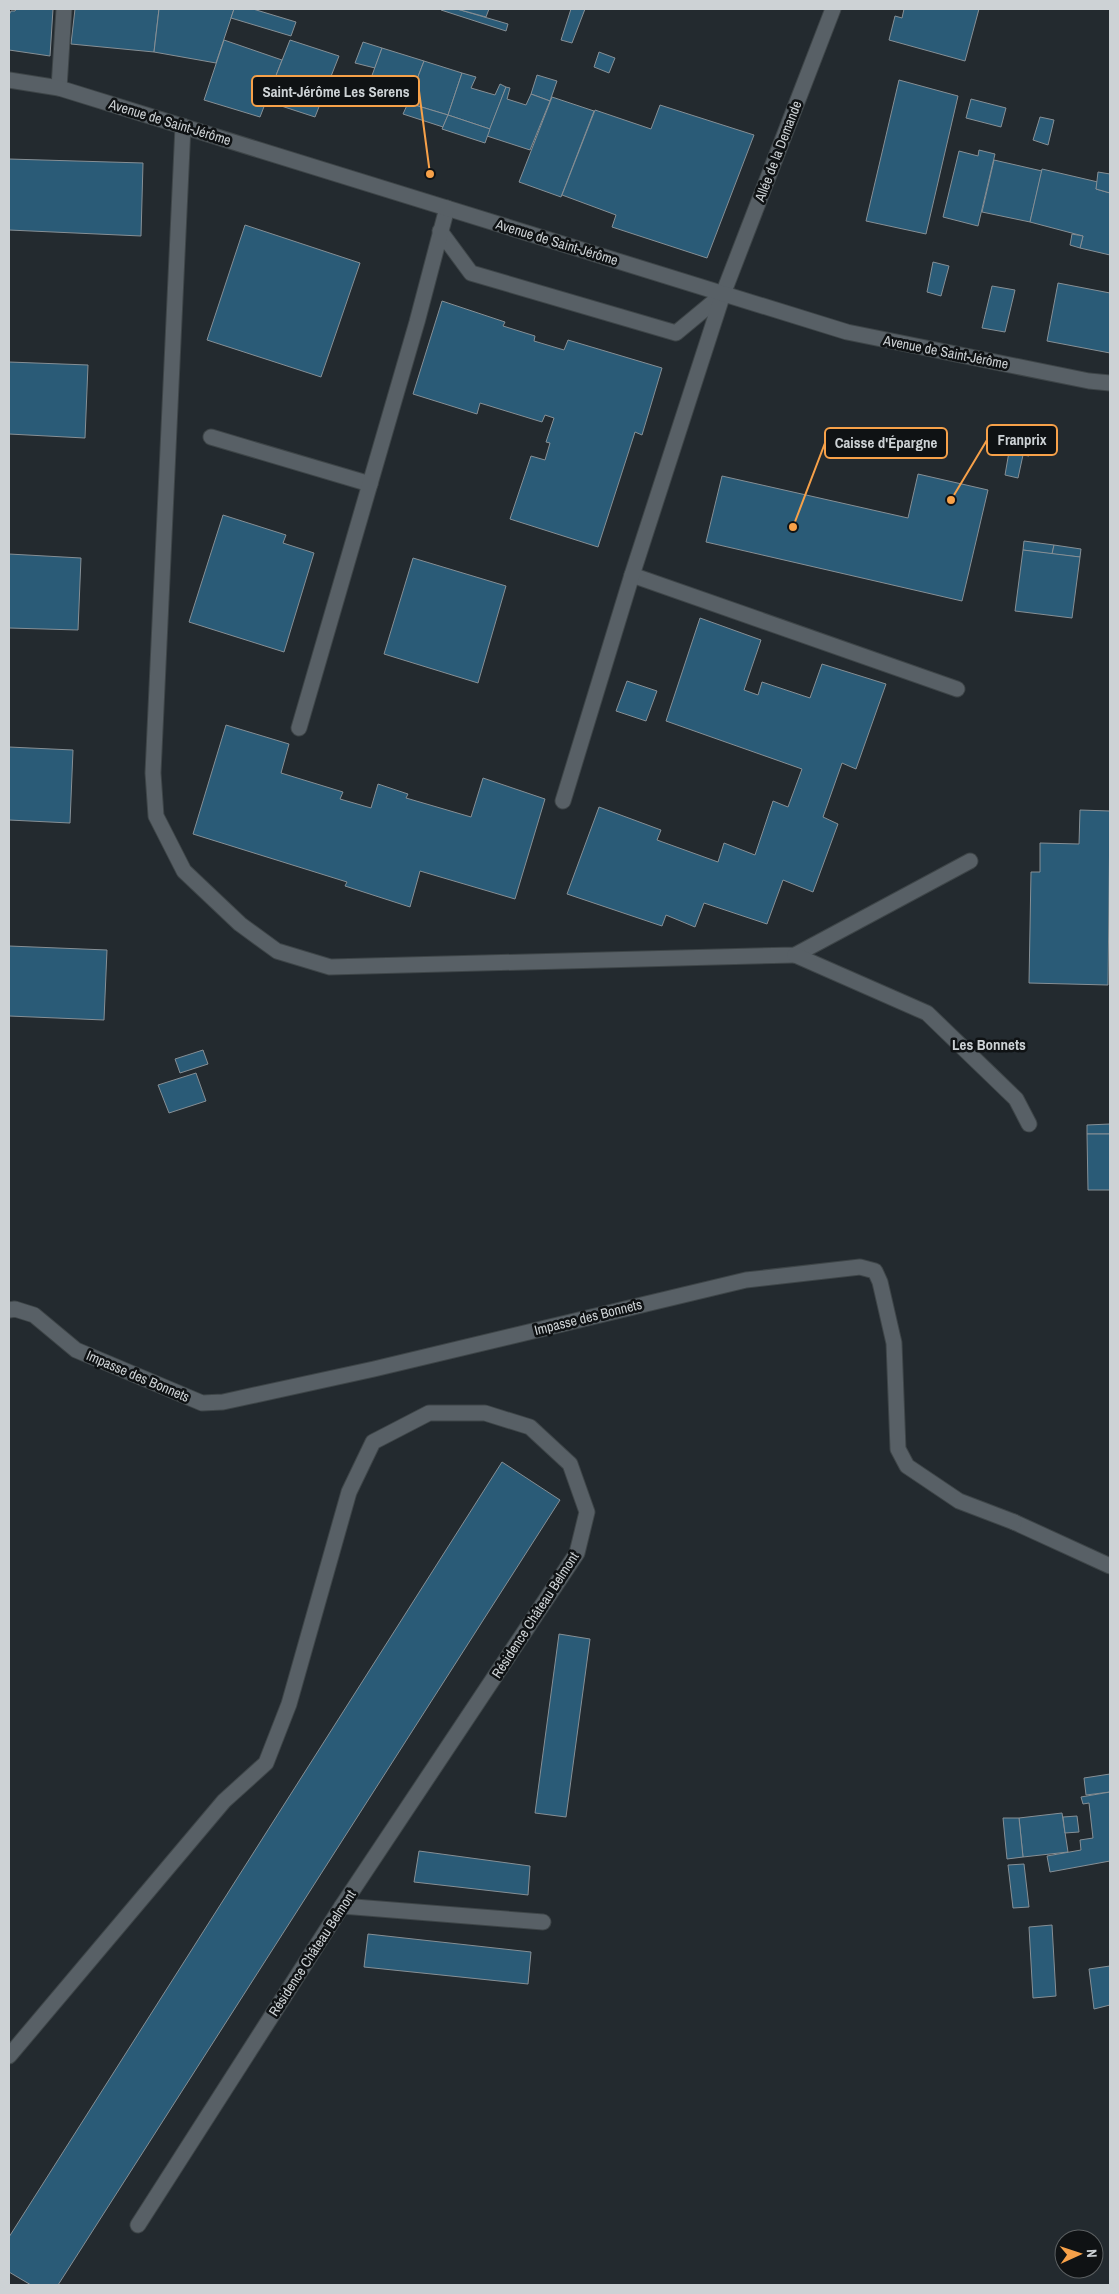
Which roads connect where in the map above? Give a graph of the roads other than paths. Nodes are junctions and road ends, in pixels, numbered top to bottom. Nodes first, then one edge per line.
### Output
1 (64, 9) edge
2 (833, 9) edge
3 (9, 80) edge
4 (59, 88) junction
5 (183, 126) junction
6 (447, 208) junction
7 (440, 232) junction
8 (723, 294) junction
9 (1110, 383) edge
10 (210, 437) dead end
11 (370, 484) junction
12 (632, 575) junction
13 (957, 689) dead end
14 (299, 728) dead end
15 (563, 800) dead end
16 (970, 860) dead end
17 (795, 955) junction
18 (1029, 1124) dead end
19 (9, 1310) edge
20 (1110, 1566) edge
21 (342, 1906) junction
22 (543, 1922) dead end
23 (9, 2056) edge
24 (138, 2225) dead end

1 - 4 street
2 - 8 street, Allée de la Demande
3 - 4 street, Avenue de Saint-Jérôme
4 - 5 street, Avenue de Saint-Jérôme
5 - 6 street, Avenue de Saint-Jérôme
5 - 17 street
6 - 7 street
6 - 8 street, Avenue de Saint-Jérôme
7 - 8 street
7 - 11 street
8 - 9 street, Avenue de Saint-Jérôme
8 - 12 street, Allée de la Demande
10 - 11 street
11 - 14 street
12 - 13 street
12 - 15 street, Allée de la Demande
16 - 17 street
17 - 18 street
19 - 20 street, Impasse des Bonnets
21 - 22 street
21 - 23 street, Résidence Château Belmont
21 - 24 street, Résidence Château Belmont

